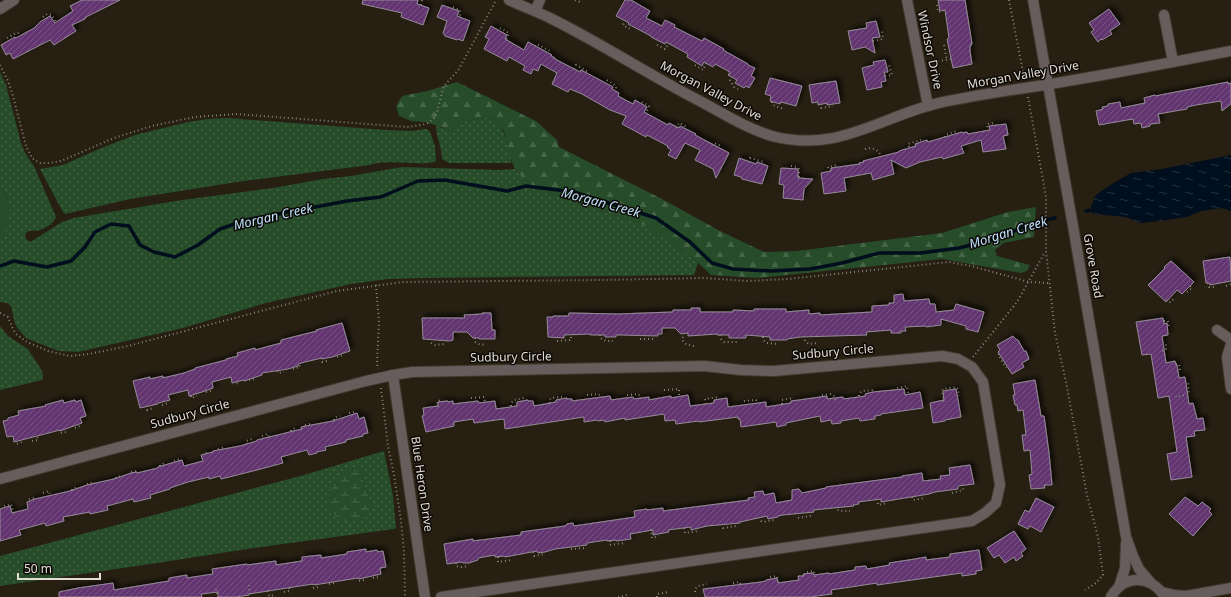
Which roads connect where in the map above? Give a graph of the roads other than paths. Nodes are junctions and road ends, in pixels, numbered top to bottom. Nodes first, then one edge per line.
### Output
1 (14, 0) edge
2 (509, 0) edge
3 (540, 0) edge
4 (907, 0) edge
5 (1033, 0) edge
6 (0, 8) edge
7 (536, 11) junction
8 (1164, 15) dead end
9 (1231, 51) edge
10 (1173, 62) junction
11 (1048, 84) junction
12 (928, 106) junction
13 (1217, 330) dead end
14 (1231, 340) edge
15 (1231, 344) edge
16 (393, 375) junction
17 (1231, 389) edge
18 (0, 478) edge
19 (1126, 538) junction
20 (1151, 583) junction
21 (1119, 587) junction
22 (1231, 588) edge
23 (1163, 594) edge
24 (425, 597) edge
25 (441, 597) edge
26 (1111, 597) edge

1 - 6 street
2 - 7 street, Morgan Valley Drive
3 - 7 street
4 - 12 street, Windsor Drive
5 - 11 street, Grove Road
7 - 12 street, Morgan Valley Drive
8 - 10 street
9 - 10 street, Morgan Valley Drive
10 - 11 street, Morgan Valley Drive
11 - 12 street, Morgan Valley Drive
11 - 19 street, Grove Road
13 - 14 street
15 - 17 street
16 - 18 street, Sudbury Circle
16 - 24 street, Blue Heron Drive
16 - 25 street, Sudbury Circle
19 - 20 street, Grove Road
19 - 21 street, Grove Road
20 - 21 street
20 - 23 street, Grove Road
21 - 26 street
22 - 23 street

